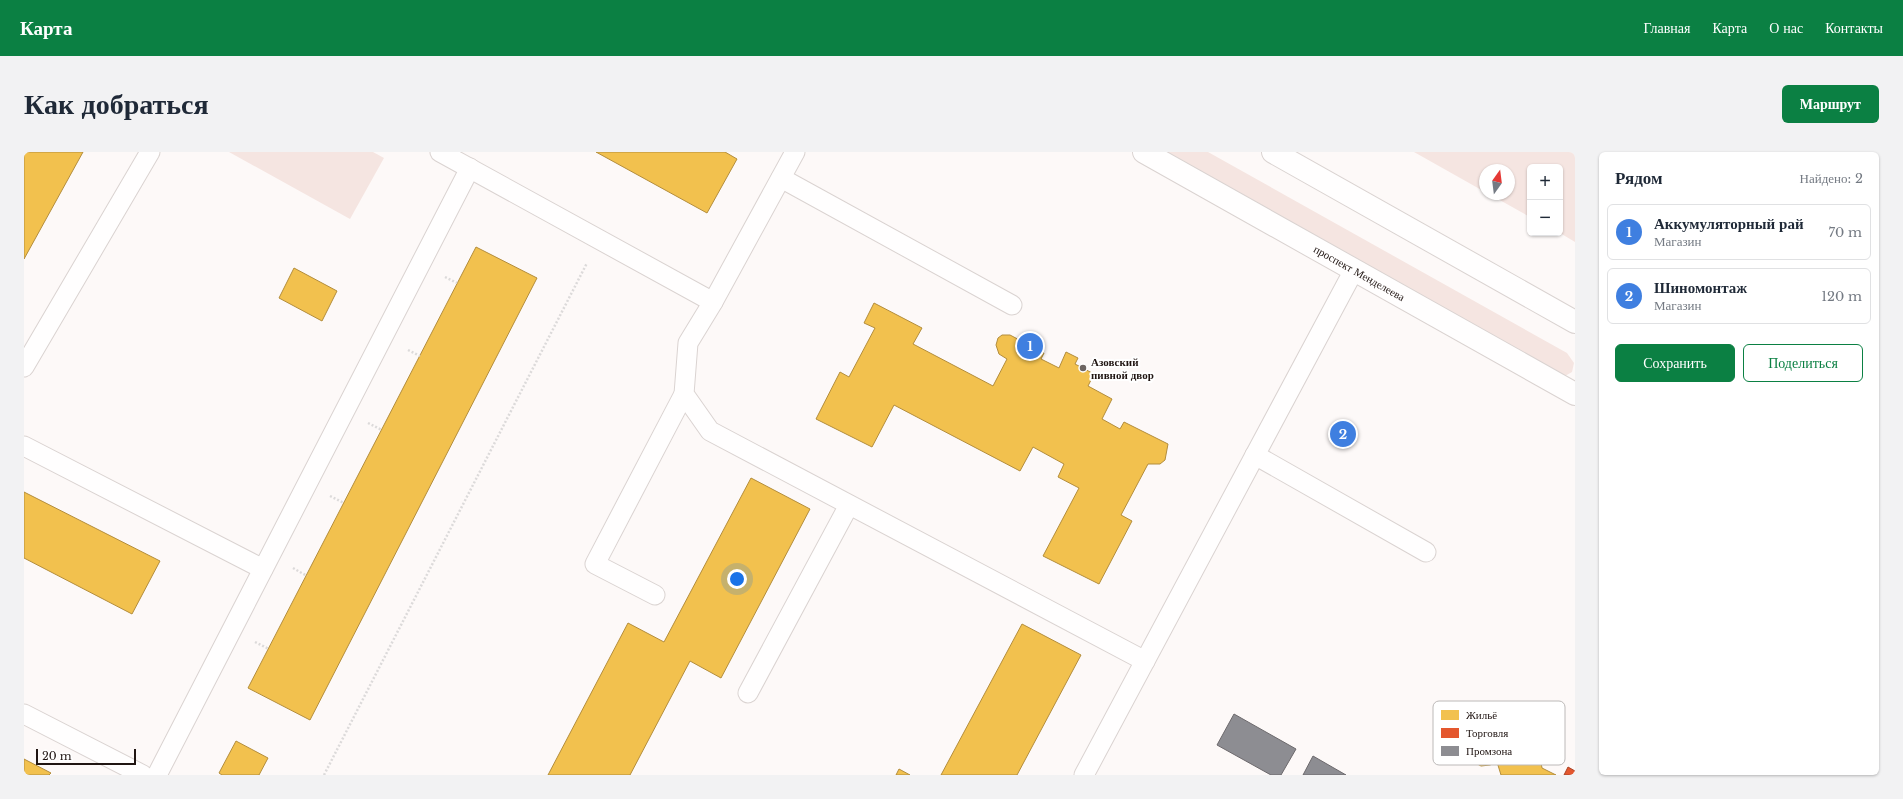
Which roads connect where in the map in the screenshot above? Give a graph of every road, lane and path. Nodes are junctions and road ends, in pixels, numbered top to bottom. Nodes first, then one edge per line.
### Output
1 (150, 152) edge
2 (440, 152) edge
3 (795, 152) edge
4 (1144, 152) edge
5 (1273, 152) edge
6 (470, 168) junction
7 (781, 178) junction
8 (600, 240) junction
9 (1354, 270) junction
10 (713, 302) junction
11 (1012, 305) dead end
12 (1575, 322) edge
13 (24, 367) edge
14 (684, 394) junction
15 (1575, 394) edge
16 (24, 446) edge
17 (1255, 455) junction
18 (849, 505) junction
19 (1426, 552) dead end
20 (264, 569) junction
21 (655, 595) dead end
22 (1145, 661) junction
23 (748, 693) dead end
24 (24, 714) edge
25 (143, 775) edge
26 (157, 775) edge
27 (324, 775) edge
28 (1084, 775) edge

1 - 13 lane
2 - 6 lane
3 - 7 lane
4 - 9 main road, проспект Менделеева
5 - 12 main road
6 - 8 lane
6 - 20 lane
7 - 10 lane
7 - 11 lane
8 - 10 lane
8 - 27 path
9 - 15 main road, проспект Менделеева
9 - 17 lane
10 - 14 lane
14 - 18 lane
14 - 21 lane
16 - 20 lane
17 - 19 lane
17 - 22 lane
18 - 22 lane
18 - 23 lane
20 - 26 lane
22 - 28 lane
24 - 25 lane

